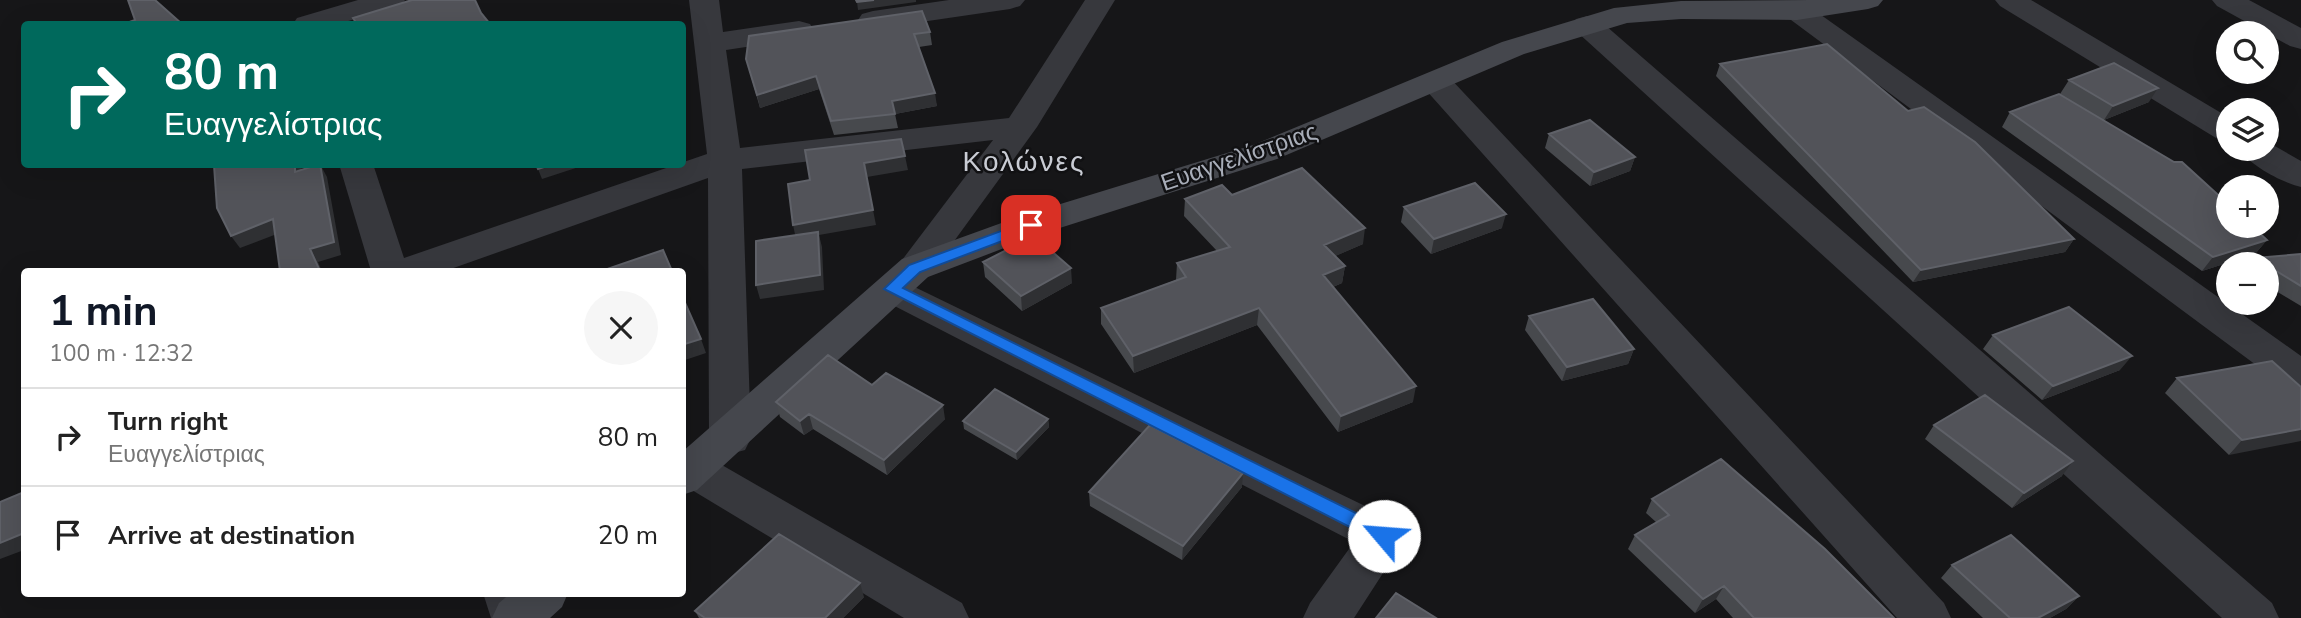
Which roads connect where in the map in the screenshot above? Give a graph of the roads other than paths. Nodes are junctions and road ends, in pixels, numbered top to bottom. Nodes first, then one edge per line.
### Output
1 (300, 0) edge
2 (390, 0) edge
3 (1010, 0) edge
4 (1100, 0) edge
5 (1868, 0) edge
6 (2010, 0) edge
7 (2227, 0) edge
8 (1797, 11) junction
9 (307, 21) edge
10 (318, 21) edge
11 (1587, 25) junction
12 (700, 26) edge
13 (2301, 40) edge
14 (1436, 82) junction
15 (2216, 124) edge
16 (1020, 127) junction
17 (725, 160) junction
18 (2276, 161) edge
19 (357, 168) edge
20 (2301, 176) edge
21 (389, 268) edge
22 (416, 268) edge
23 (904, 279) junction
24 (2301, 377) edge
25 (730, 438) junction
26 (688, 473) edge
27 (507, 597) edge
28 (540, 597) edge
29 (941, 617) edge
30 (515, 618) edge
31 (1327, 618) edge
32 (1927, 618) edge
33 (2255, 618) edge

1 - 9 street
2 - 10 street
3 - 12 street
4 - 16 street
5 - 8 street, Ευαγγελίστριας
6 - 15 street
7 - 13 street
8 - 11 street, Ευαγγελίστριας
8 - 24 street
11 - 14 street, Ευαγγελίστριας
11 - 33 street
12 - 17 street
14 - 23 street, Ευαγγελίστριας
14 - 32 street
16 - 17 street
16 - 23 street
17 - 22 street
17 - 25 street
18 - 20 street
19 - 21 street
23 - 25 street, Ευαγγελίστριας
23 - 31 street
25 - 26 street, Ευαγγελίστριας
26 - 29 street
27 - 30 street
28 - 30 street

